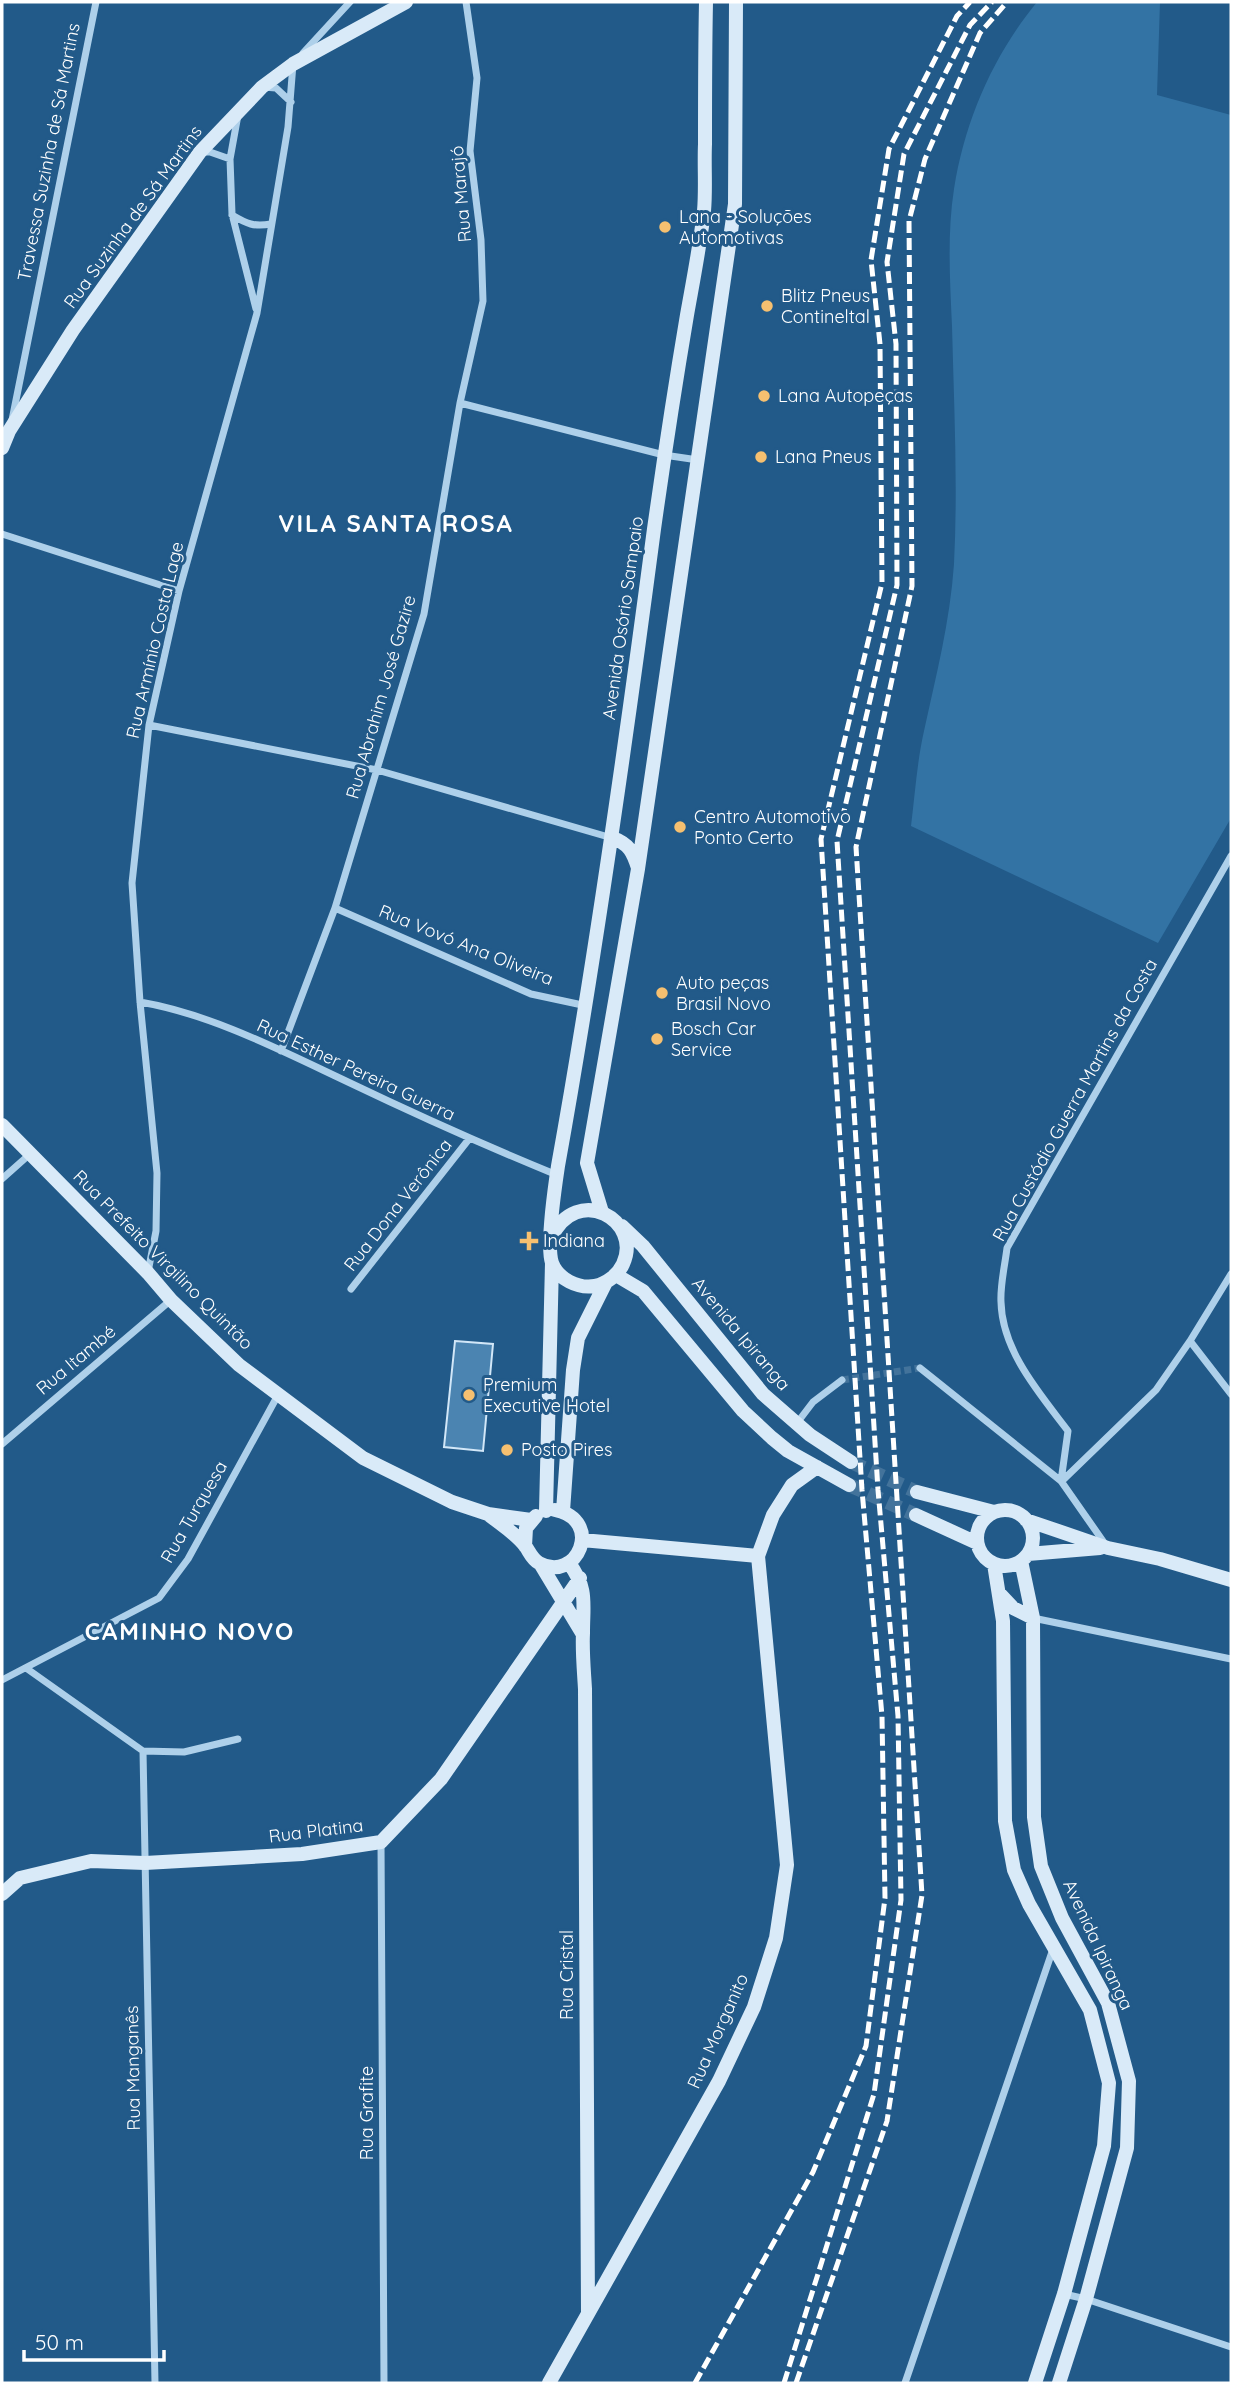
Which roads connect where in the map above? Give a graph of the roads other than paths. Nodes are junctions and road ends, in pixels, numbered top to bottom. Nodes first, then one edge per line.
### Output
1 (96, 2) edge
2 (350, 2) edge
3 (406, 2) edge
4 (466, 2) edge
5 (706, 2) edge
6 (736, 2) edge
7 (293, 64) junction
8 (262, 87) junction
9 (291, 103) junction
10 (238, 113) junction
11 (200, 152) junction
12 (230, 159) junction
13 (232, 214) junction
14 (271, 224) junction
15 (483, 301) joint
16 (257, 313) junction
17 (460, 402) junction
18 (9, 431) junction
19 (2, 448) edge
20 (664, 455) junction
21 (698, 460) junction
22 (2, 534) edge
23 (178, 590) junction
24 (149, 725) junction
25 (377, 770) junction
26 (613, 838) junction
27 (1231, 856) edge
28 (638, 869) junction
29 (335, 908) junction
30 (140, 1002) junction
31 (587, 1006) junction
32 (281, 1051) junction
33 (2, 1125) edge
34 (469, 1139) junction
35 (30, 1154) junction
36 (557, 1175) junction
37 (2, 1180) edge
38 (607, 1215) junction
39 (551, 1238) junction
40 (552, 1263) junction
41 (148, 1273) junction
42 (1231, 1275) edge
43 (611, 1278) junction
44 (351, 1289) dead end
45 (172, 1300) junction
46 (1190, 1341) junction
47 (920, 1367) dead end
48 (842, 1380) tunnel mouth
49 (278, 1394) junction
50 (1231, 1394) edge
51 (797, 1423) junction
52 (2, 1444) edge
53 (851, 1462) tunnel mouth
54 (817, 1467) junction
55 (1061, 1481) junction
56 (849, 1485) tunnel mouth
57 (918, 1492) tunnel mouth
58 (546, 1511) junction
59 (563, 1511) junction
60 (994, 1513) junction
61 (488, 1514) junction
62 (916, 1514) tunnel mouth
63 (531, 1520) junction
64 (1027, 1521) junction
65 (582, 1540) junction
66 (977, 1543) junction
67 (525, 1546) junction
68 (1108, 1548) junction
69 (758, 1556) junction
70 (1025, 1557) junction
71 (569, 1563) junction
72 (994, 1564) junction
73 (541, 1565) junction
74 (579, 1577) junction
75 (1231, 1580) edge
76 (999, 1593) junction
77 (564, 1602) junction
78 (1033, 1618) junction
79 (583, 1634) junction
80 (1231, 1659) edge
81 (26, 1668) junction
82 (2, 1680) edge
83 (238, 1739) dead end
84 (143, 1751) junction
85 (381, 1842) junction
86 (145, 1863) junction
87 (2, 1894) edge
88 (1053, 1948) junction
89 (1064, 2294) junction
90 (1086, 2299) junction
91 (588, 2315) junction
92 (1231, 2347) edge
93 (155, 2383) edge
94 (384, 2383) edge
95 (548, 2383) edge
96 (905, 2383) edge
97 (1035, 2383) edge
98 (1059, 2383) edge

1 - 18 street, Travessa Suzinha de Sá Martins
2 - 7 street
3 - 7 street, Rua Suzinha de Sá Martins
4 - 15 street, Rua Marajó
5 - 20 street, Avenida Osório Sampaio
6 - 21 street
7 - 8 street, Rua Suzinha de Sá Martins
7 - 9 street, Rua Armínio Costa Lage
8 - 9 street
8 - 10 street, Rua Suzinha de Sá Martins
9 - 14 street, Rua Armínio Costa Lage
10 - 11 street, Rua Suzinha de Sá Martins
10 - 12 street
11 - 12 street
11 - 18 street, Rua Suzinha de Sá Martins
12 - 13 street
13 - 14 street
13 - 16 street
14 - 16 street, Rua Armínio Costa Lage
15 - 17 street, Rua Abrahim José Gazire
16 - 23 street, Rua Armínio Costa Lage
17 - 20 street
17 - 25 street, Rua Abrahim José Gazire
18 - 19 street, Rua Suzinha de Sá Martins
20 - 21 street
20 - 26 street, Avenida Osório Sampaio
21 - 28 street
22 - 23 street
23 - 24 street, Rua Armínio Costa Lage
24 - 25 street
24 - 30 street, Rua Armínio Costa Lage
25 - 26 street
25 - 29 street, Rua Abrahim José Gazire
26 - 28 street
26 - 31 street, Avenida Osório Sampaio
27 - 55 street, Rua Custódio Guerra Martins da Costa
28 - 38 street
29 - 31 street, Rua Vovó Ana Oliveira
29 - 32 street, Rua Abrahim José Gazire
30 - 32 street, Rua Esther Pereira Guerra
30 - 41 street, Rua Armínio Costa Lage
31 - 36 street, Avenida Osório Sampaio
32 - 34 street, Rua Esther Pereira Guerra
33 - 35 street, Rua Prefeito Virgilino Quintão
34 - 36 street, Rua Esther Pereira Guerra
34 - 44 street, Rua Dona Verônica
35 - 37 street
35 - 41 street, Rua Prefeito Virgilino Quintão
36 - 39 street, Avenida Osório Sampaio
38 - 39 street
38 - 43 street
38 - 51 street, Avenida Ipiranga
39 - 40 street
40 - 43 street
40 - 58 street
41 - 45 street, Rua Prefeito Virgilino Quintão
42 - 46 street
43 - 54 street
43 - 59 street
45 - 49 street, Rua Prefeito Virgilino Quintão
45 - 52 street, Rua Itambé
46 - 50 street
46 - 55 street
47 - 55 street
48 - 51 street
49 - 61 street, Rua Prefeito Virgilino Quintão
49 - 81 street, Rua Turquesa
51 - 53 street, Avenida Ipiranga
54 - 56 street
54 - 69 street, Rua Morganito
55 - 68 street
57 - 60 street
58 - 59 street
58 - 63 street
59 - 65 street
60 - 64 street
60 - 66 street
61 - 63 street, Rua Prefeito Virgilino Quintão
61 - 67 street, Rua Prefeito Virgilino Quintão
62 - 66 street
63 - 67 street
64 - 68 street
64 - 70 street
65 - 69 street
65 - 71 street
66 - 72 street
67 - 73 street
68 - 70 street
68 - 75 street
69 - 91 street, Rua Morganito
70 - 72 street
70 - 78 street, Avenida Ipiranga
71 - 73 street
71 - 74 street
72 - 76 street, Avenida Ipiranga
73 - 77 street
74 - 77 street, Rua Platina
74 - 79 street, Rua Cristal
76 - 78 street
76 - 88 street, Avenida Ipiranga
77 - 79 street, Rua Cristal
77 - 85 street, Rua Platina
78 - 80 street
78 - 90 street, Avenida Ipiranga
79 - 91 street, Rua Cristal
81 - 82 street, Rua Turquesa
81 - 84 street
83 - 84 street
84 - 86 street, Rua Manganês
85 - 86 street, Rua Platina
85 - 94 street, Rua Grafite
86 - 87 street, Rua Platina
86 - 93 street, Rua Manganês
88 - 89 street, Avenida Ipiranga
88 - 96 street
89 - 90 street
89 - 97 street, Avenida Ipiranga
90 - 92 street
90 - 98 street, Avenida Ipiranga
91 - 95 street, Rua Morganito

